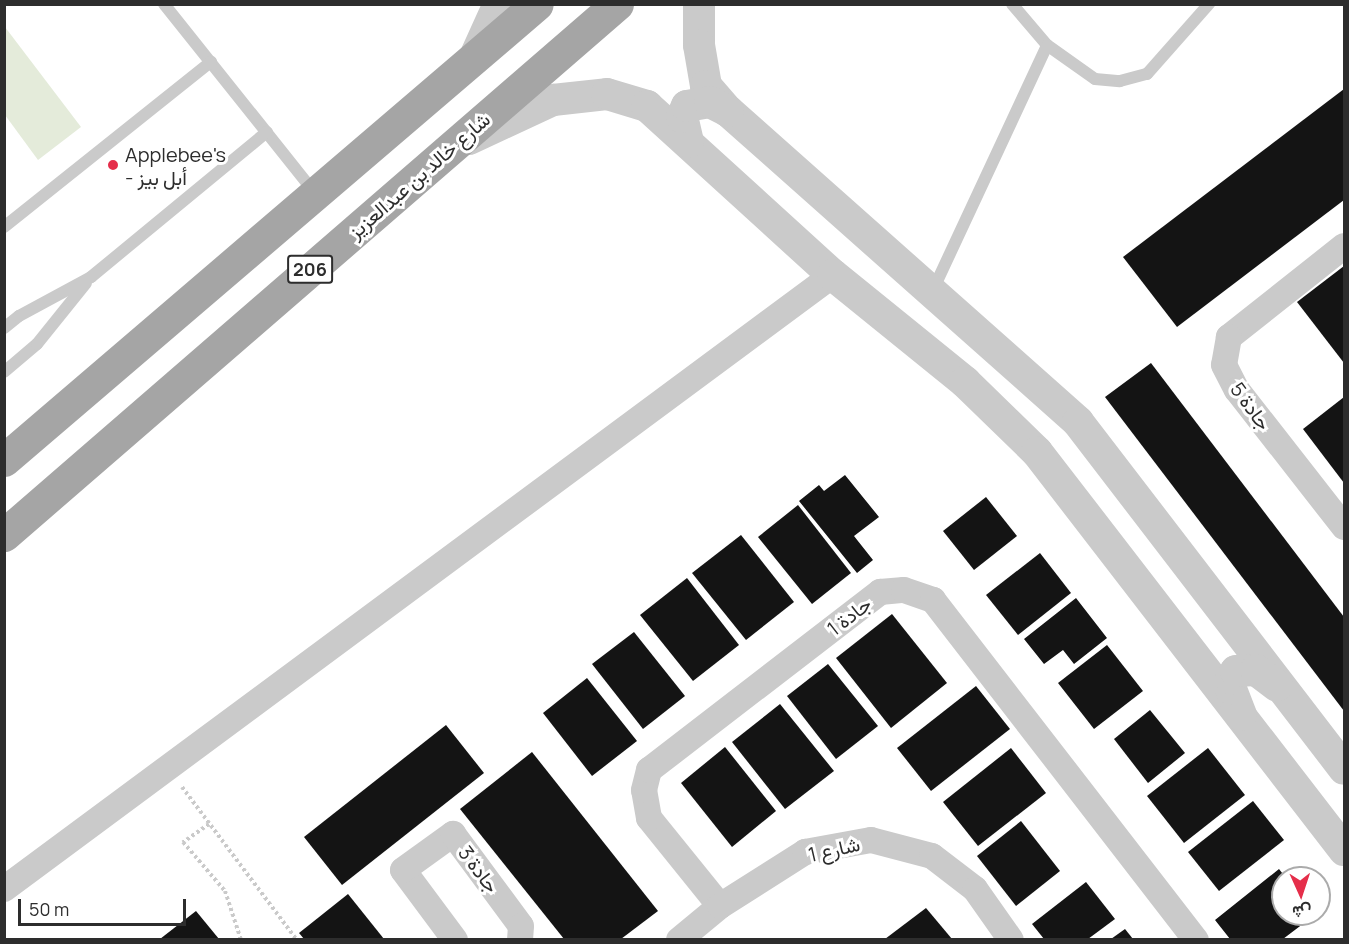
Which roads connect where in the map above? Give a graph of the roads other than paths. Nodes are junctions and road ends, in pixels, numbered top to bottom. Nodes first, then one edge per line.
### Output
1 (164, 4) edge
2 (499, 4) edge
3 (537, 4) edge
4 (617, 4) edge
5 (699, 4) edge
6 (1012, 4) edge
7 (1209, 4) edge
8 (1047, 45) junction
9 (474, 59) junction
10 (211, 62) junction
11 (728, 111) junction
12 (267, 132) junction
13 (688, 142) junction
14 (450, 148) junction
15 (316, 194) junction
16 (4, 227) edge
17 (1344, 246) edge
18 (833, 275) junction
19 (91, 278) junction
20 (933, 290) junction
21 (4, 328) edge
22 (4, 372) edge
23 (4, 460) edge
24 (1344, 526) edge
25 (4, 536) edge
26 (1222, 611) junction
27 (1181, 640) junction
28 (1283, 690) junction
29 (1243, 721) junction
30 (1344, 769) edge
31 (1344, 850) edge
32 (4, 889) edge
33 (720, 906) junction
34 (454, 939) edge
35 (520, 939) edge
36 (679, 939) edge
37 (1011, 939) edge
38 (1196, 939) edge

1 - 10 lane
2 - 9 street
3 - 9 main road, 206
4 - 14 main road, شارع خالد بن عبدالعزيز / 206
5 - 11 street
6 - 8 lane
7 - 8 lane
8 - 20 lane
9 - 15 main road, 206
10 - 12 lane
10 - 16 lane
11 - 13 street
11 - 20 street
12 - 15 lane
12 - 19 lane
13 - 14 street
13 - 18 street
14 - 25 main road, شارع خالد بن عبدالعزيز / 206
15 - 23 main road, 206
17 - 24 street, جادة 5
18 - 27 street
18 - 32 street
19 - 21 lane
19 - 22 lane
20 - 26 street
26 - 27 street
26 - 28 street
27 - 29 street
28 - 29 street
28 - 30 street
29 - 31 street
33 - 36 street, شارع 1
33 - 37 street, شارع 1
33 - 38 street, جادة 1
34 - 35 street, جادة 3

